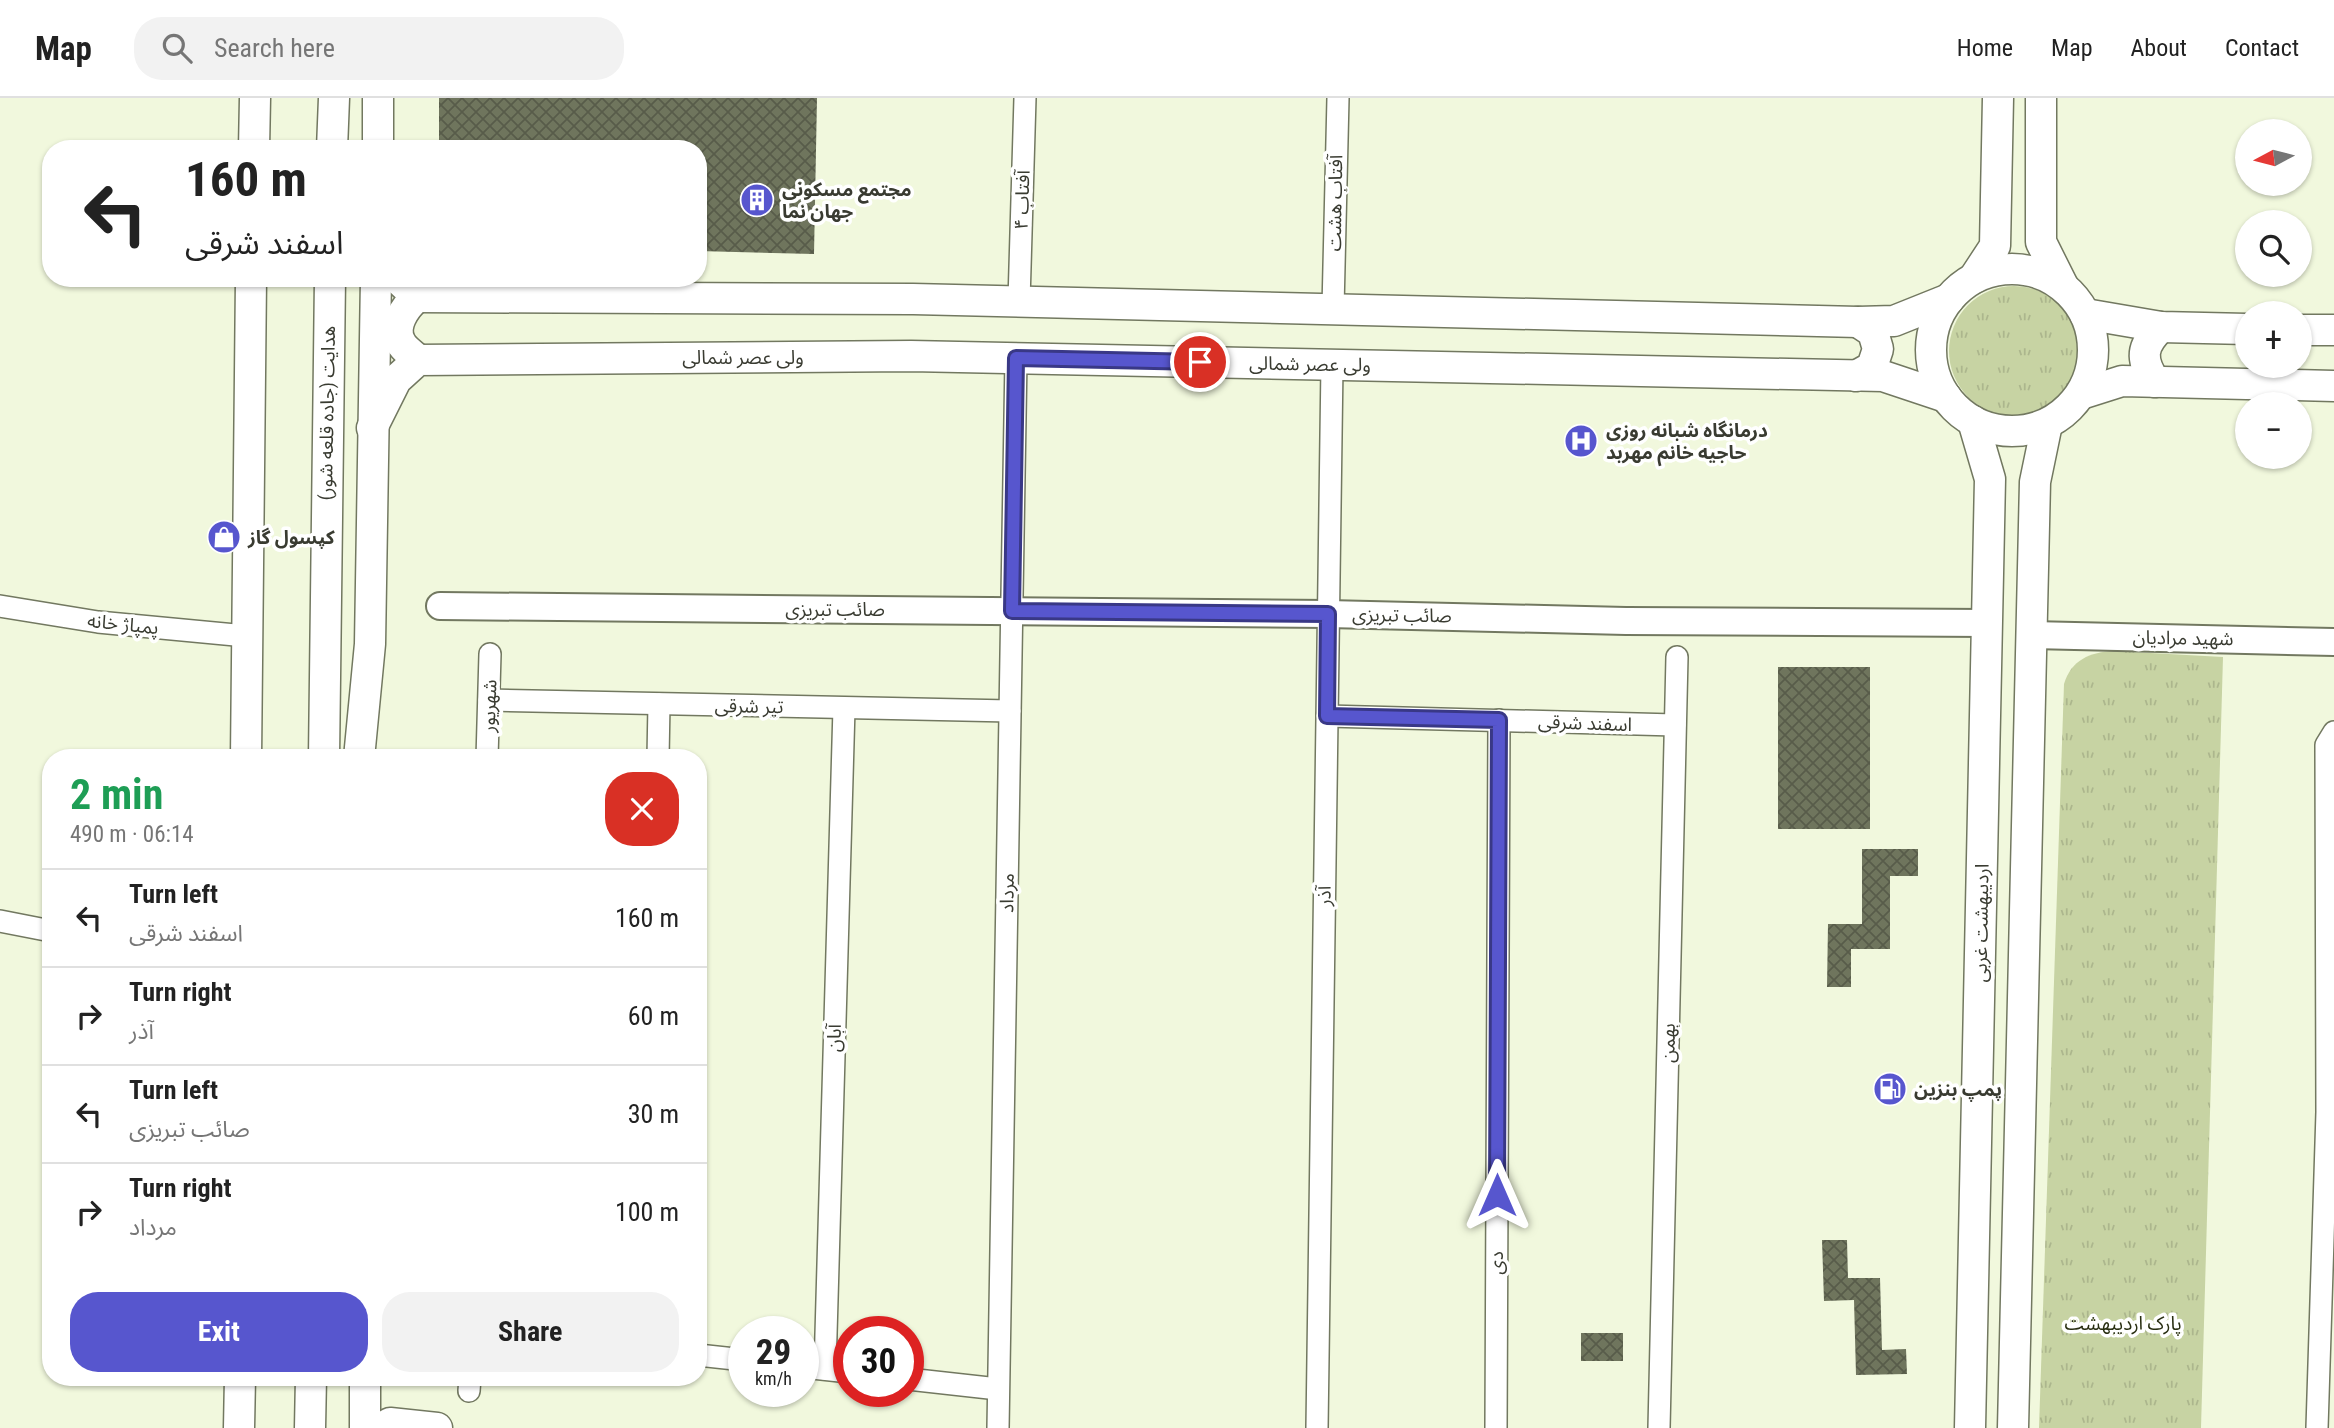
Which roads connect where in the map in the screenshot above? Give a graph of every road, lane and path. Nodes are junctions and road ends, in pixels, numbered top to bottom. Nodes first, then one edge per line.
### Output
1 (256, 98) edge
2 (334, 98) edge
3 (378, 98) edge
4 (1025, 98) edge
5 (1338, 98) edge
6 (1998, 98) edge
7 (2040, 98) edge
8 (254, 140) edge
9 (332, 140) edge
10 (378, 140) edge
11 (1996, 210) junction
12 (2040, 215) junction
13 (1974, 278) junction
14 (2063, 286) junction
15 (251, 287) edge
16 (330, 287) edge
17 (376, 287) edge
18 (407, 288) edge
19 (1950, 299) junction
20 (1019, 301) junction
21 (1333, 308) junction
22 (2085, 314) junction
23 (1858, 322) junction
24 (2161, 327) junction
25 (2235, 329) edge
26 (2312, 330) edge
27 (2334, 330) edge
28 (1016, 358) junction
29 (418, 360) junction
30 (1332, 365) junction
31 (1856, 376) junction
32 (2155, 382) junction
33 (2334, 386) edge
34 (2081, 394) junction
35 (1946, 397) junction
36 (1973, 421) junction
37 (2047, 424) junction
38 (372, 428) junction
39 (1990, 490) junction
40 (2034, 505) junction
41 (0, 606) edge
42 (440, 607) dead end
43 (1012, 611) junction
44 (1328, 614) junction
45 (1987, 623) junction
46 (2032, 635) junction
47 (246, 636) junction
48 (2334, 642) edge
49 (490, 654) dead end
50 (1677, 657) dead end
51 (489, 700) junction
52 (659, 704) junction
53 (844, 708) junction
54 (1010, 711) junction
55 (1327, 716) junction
56 (1499, 720) junction
57 (1675, 725) junction
58 (2334, 732) edge
59 (246, 749) edge
60 (324, 749) edge
61 (360, 749) edge
62 (487, 749) edge
63 (658, 749) edge
64 (0, 921) edge
65 (42, 929) edge
66 (816, 1316) edge
67 (707, 1355) edge
68 (728, 1358) edge
69 (924, 1381) edge
70 (240, 1386) edge
71 (311, 1386) edge
72 (365, 1386) edge
73 (998, 1389) junction
74 (239, 1428) edge
75 (310, 1428) edge
76 (365, 1428) edge
77 (381, 1428) edge
78 (437, 1428) edge
79 (998, 1428) edge
80 (1317, 1428) edge
81 (1496, 1428) edge
82 (1659, 1428) edge
83 (1970, 1428) edge
84 (2014, 1428) edge
85 (2317, 1428) edge

1 - 8 main road
2 - 9 main road
3 - 10 main road
4 - 20 street, آفتاب ۴
5 - 21 street, آفتاب هشت
6 - 11 main road
7 - 12 main road
11 - 12 main road
11 - 13 main road
12 - 14 main road
13 - 14 main road
13 - 19 main road
14 - 22 main road
15 - 47 main road
16 - 60 main road, هدایت (جاده قلعه شور)
17 - 38 main road
18 - 20 main road
18 - 29 main road
19 - 23 main road
19 - 35 main road
20 - 21 main road
21 - 23 main road
22 - 24 main road
22 - 34 main road
23 - 31 main road
24 - 25 main road
24 - 32 main road
26 - 27 main road
28 - 29 main road, ولی عصر شمالی
28 - 30 main road, ولی عصر شمالی
28 - 43 street, مرداد
29 - 38 main road
30 - 31 main road, ولی عصر شمالی
30 - 44 street, آذر
31 - 35 main road, ولی عصر شمالی
32 - 33 main road
32 - 34 main road
34 - 37 main road
35 - 36 main road
36 - 37 main road
36 - 39 main road, اردیبهشت غربی
37 - 40 main road
38 - 61 main road
39 - 40 main road
39 - 45 main road, اردیبهشت غربی
40 - 46 main road
41 - 47 street, پمپاژ خانه
42 - 43 street, صائب تبریزی
43 - 44 street, صائب تبریزی
43 - 54 street, مرداد
44 - 45 street, صائب تبریزی
44 - 55 street, آذر
45 - 83 main road, اردیبهشت غربی
46 - 48 street, شهید مرادیان
46 - 84 main road
47 - 59 main road
49 - 51 street, شهریور
50 - 57 street, بهمن
51 - 52 street, تیر شرقی
51 - 62 street, شهریور
52 - 53 street, تیر شرقی
52 - 63 street
53 - 54 street, تیر شرقی
53 - 66 street, آبان
54 - 73 street, مرداد
55 - 56 street, اسفند شرقی
55 - 80 street, آذر
56 - 57 street, اسفند شرقی
56 - 81 street, دی
57 - 82 street, بهمن
58 - 85 street
64 - 65 street
67 - 68 street
69 - 73 street
70 - 74 main road
71 - 75 main road
72 - 76 main road
73 - 79 street, مرداد
77 - 78 main road

